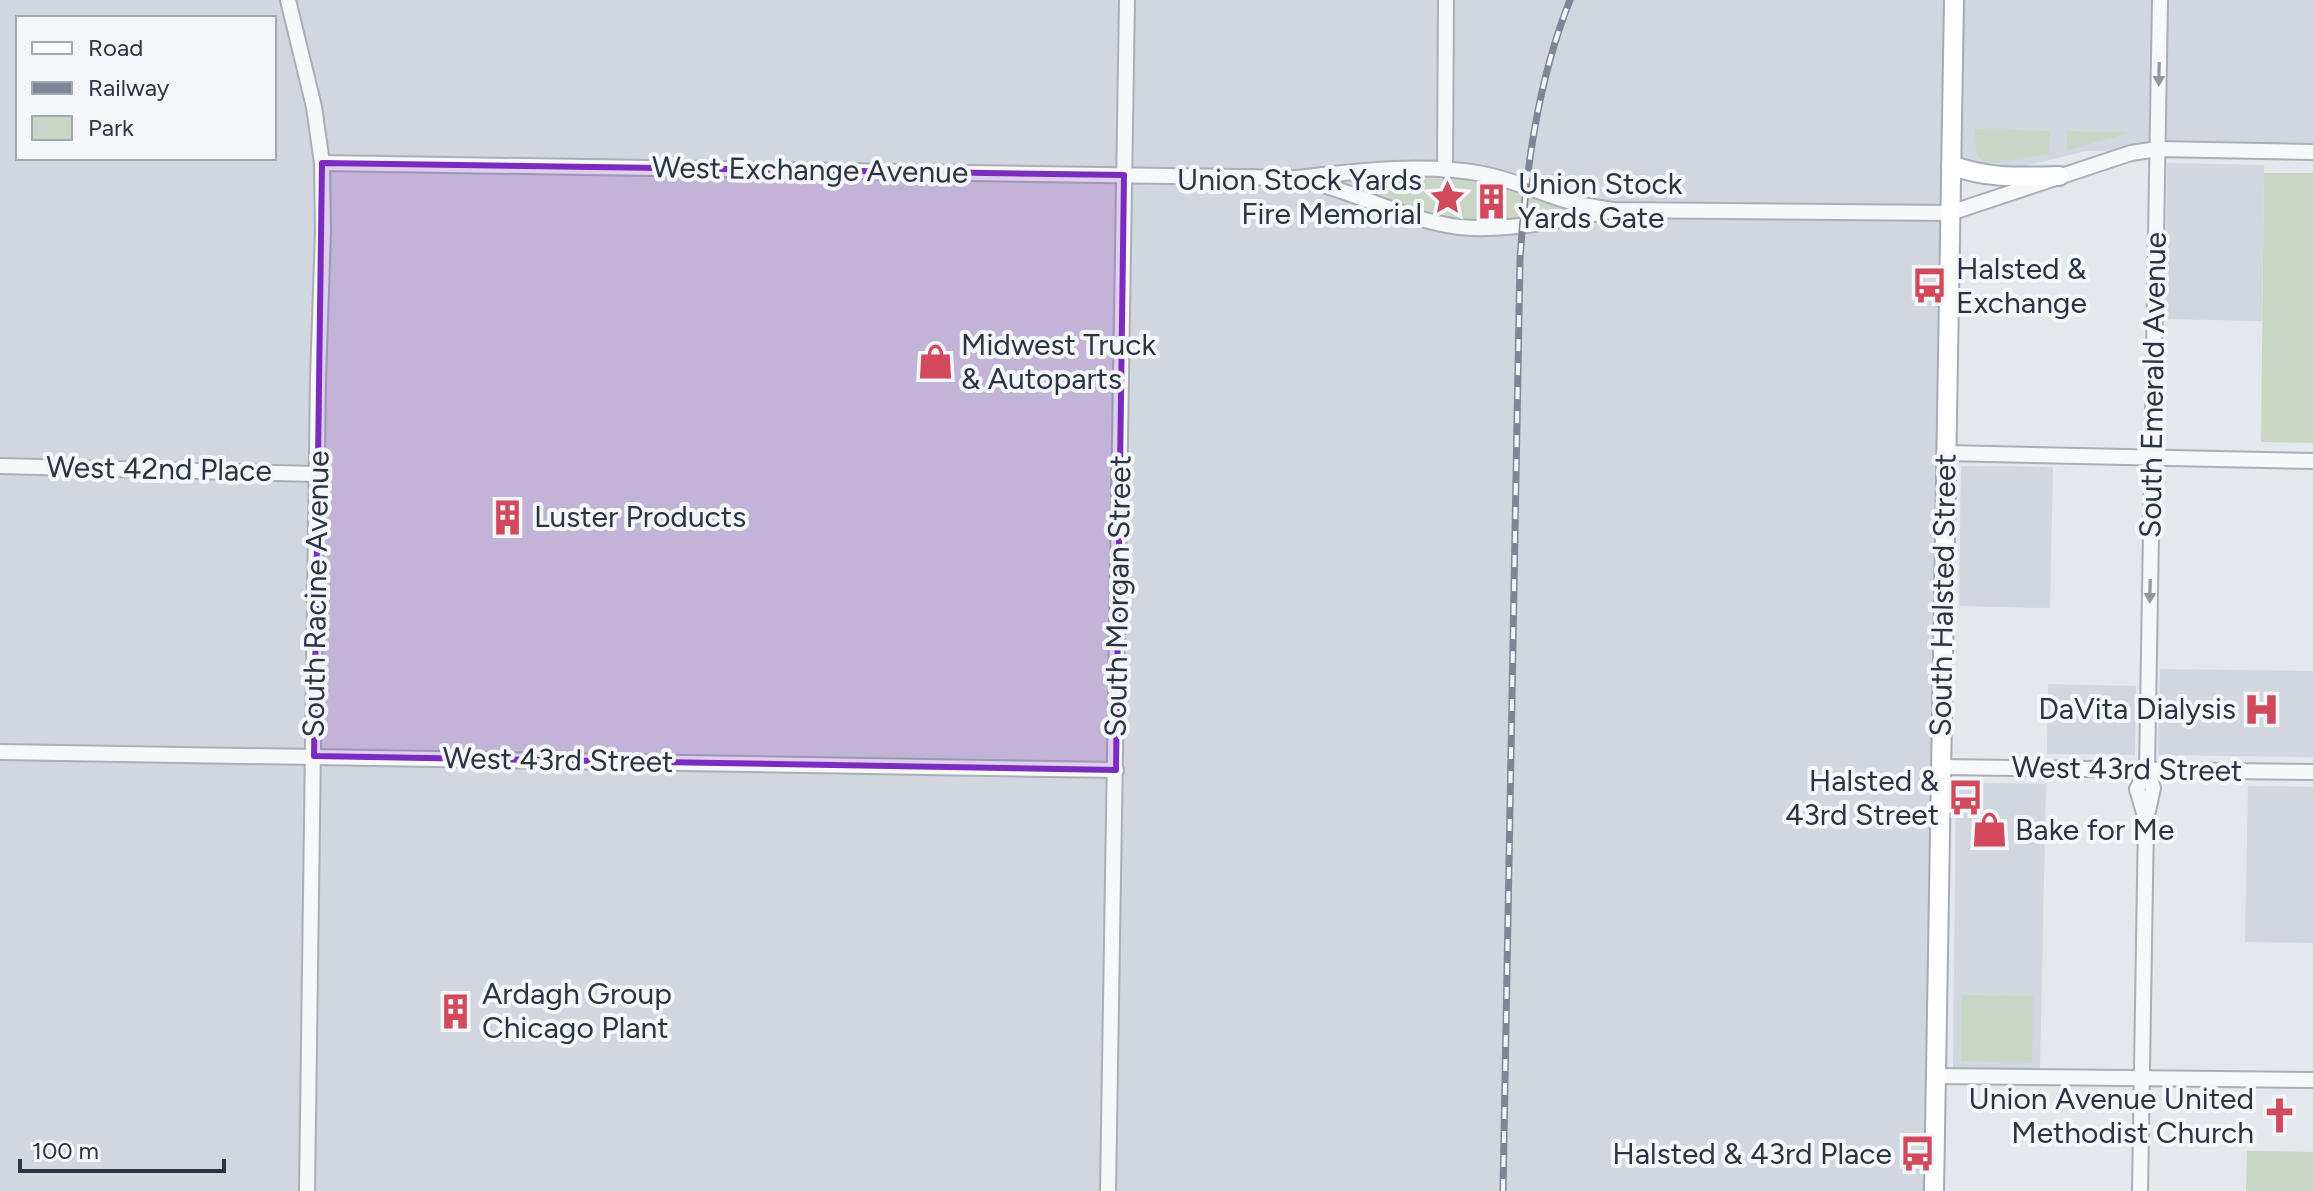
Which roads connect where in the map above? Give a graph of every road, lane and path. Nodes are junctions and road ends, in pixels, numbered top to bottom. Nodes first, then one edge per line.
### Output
1 (288, 0) edge
2 (1127, 0) edge
3 (1446, 0) edge
4 (1954, 0) edge
5 (2160, 0) edge
6 (2158, 149) junction
7 (2313, 152) edge
8 (322, 163) junction
9 (1951, 165) junction
10 (1445, 170) junction
11 (1124, 175) junction
12 (2059, 176) junction
13 (1298, 178) junction
14 (1614, 210) junction
15 (1950, 213) junction
16 (1945, 453) junction
17 (2152, 457) junction
18 (2313, 461) edge
19 (0, 466) edge
20 (317, 474) junction
21 (0, 752) edge
22 (314, 756) junction
23 (1941, 767) junction
24 (1116, 770) junction
25 (2147, 770) junction
26 (2313, 772) edge
27 (1936, 1076) junction
28 (2142, 1078) junction
29 (2313, 1080) edge
30 (307, 1191) edge
31 (1108, 1191) edge
32 (1934, 1191) edge
33 (2140, 1191) edge

1 - 8 street, South Racine Avenue
2 - 11 street, South Morgan Street
3 - 10 street
4 - 9 main road, South Halsted Street
5 -> 6 street, South Emerald Avenue
6 - 7 street, West Exchange Avenue
6 - 12 street, West Exchange Avenue
6 - 17 street, South Emerald Avenue
8 - 11 street, West Exchange Avenue
8 - 20 street, South Racine Avenue
9 - 12 main road
9 - 15 main road, South Halsted Street
10 - 13 street, West Exchange Avenue
10 - 14 street, West Exchange Avenue
11 - 13 street, West Exchange Avenue
11 - 24 street, South Morgan Street
12 - 15 street, West Exchange Avenue
13 - 14 street, West Exchange Avenue
14 - 15 street, West Exchange Avenue
15 - 16 main road, South Halsted Street
16 - 17 street
16 - 23 main road, South Halsted Street
17 - 18 street
17 -> 25 street, South Emerald Avenue
19 - 20 street, West 42nd Place
20 - 22 street, South Racine Avenue
21 - 22 street, West 43rd Street
22 - 24 street, West 43rd Street
22 - 30 street, South Racine Avenue
23 - 25 street, West 43rd Street
23 - 27 main road, South Halsted Street
24 - 31 street, South Morgan Street
25 - 26 street, West 43rd Street
25 - 28 street, South Emerald Avenue
27 - 28 street
27 - 32 main road, South Halsted Street
28 - 29 street
28 - 33 street, South Emerald Avenue

